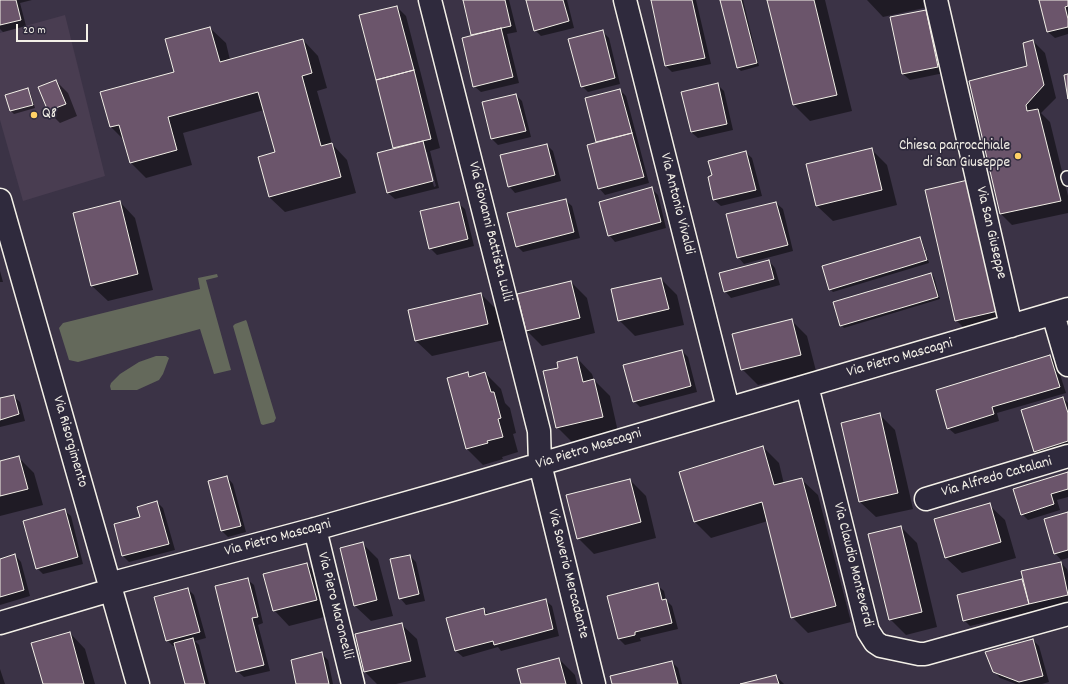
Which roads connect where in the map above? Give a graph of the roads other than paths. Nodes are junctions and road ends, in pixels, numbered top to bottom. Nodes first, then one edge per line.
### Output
1 (430, 0) edge
2 (625, 0) edge
3 (936, 0) edge
4 (0, 200) edge
5 (1061, 312) edge
6 (1011, 326) junction
7 (1068, 364) edge
8 (807, 386) junction
9 (728, 408) junction
10 (1068, 456) edge
11 (540, 464) junction
12 (926, 499) dead end
13 (315, 529) junction
14 (110, 587) junction
15 (1068, 614) edge
16 (0, 623) edge
17 (138, 684) edge
18 (353, 684) edge
19 (594, 684) edge

1 - 11 street, Via Giovanni Battista Lulli
2 - 9 street, Via Antonio Vivaldi
3 - 6 street, Via San Giuseppe
4 - 14 street, Via Risorgimento
5 - 6 street, Via Pietro Mascagni
5 - 7 street
6 - 8 street, Via Pietro Mascagni
8 - 9 street, Via Pietro Mascagni
8 - 15 street, Via Claudio Monteverdi
9 - 11 street, Via Pietro Mascagni
10 - 12 street, Via Alfredo Catalani
11 - 13 street, Via Pietro Mascagni
11 - 19 street, Via Saverio Mercadante
13 - 14 street, Via Pietro Mascagni
13 - 18 street, Via Piero Maroncelli
14 - 16 street, Via Pietro Mascagni
14 - 17 street, Via Risorgimento

